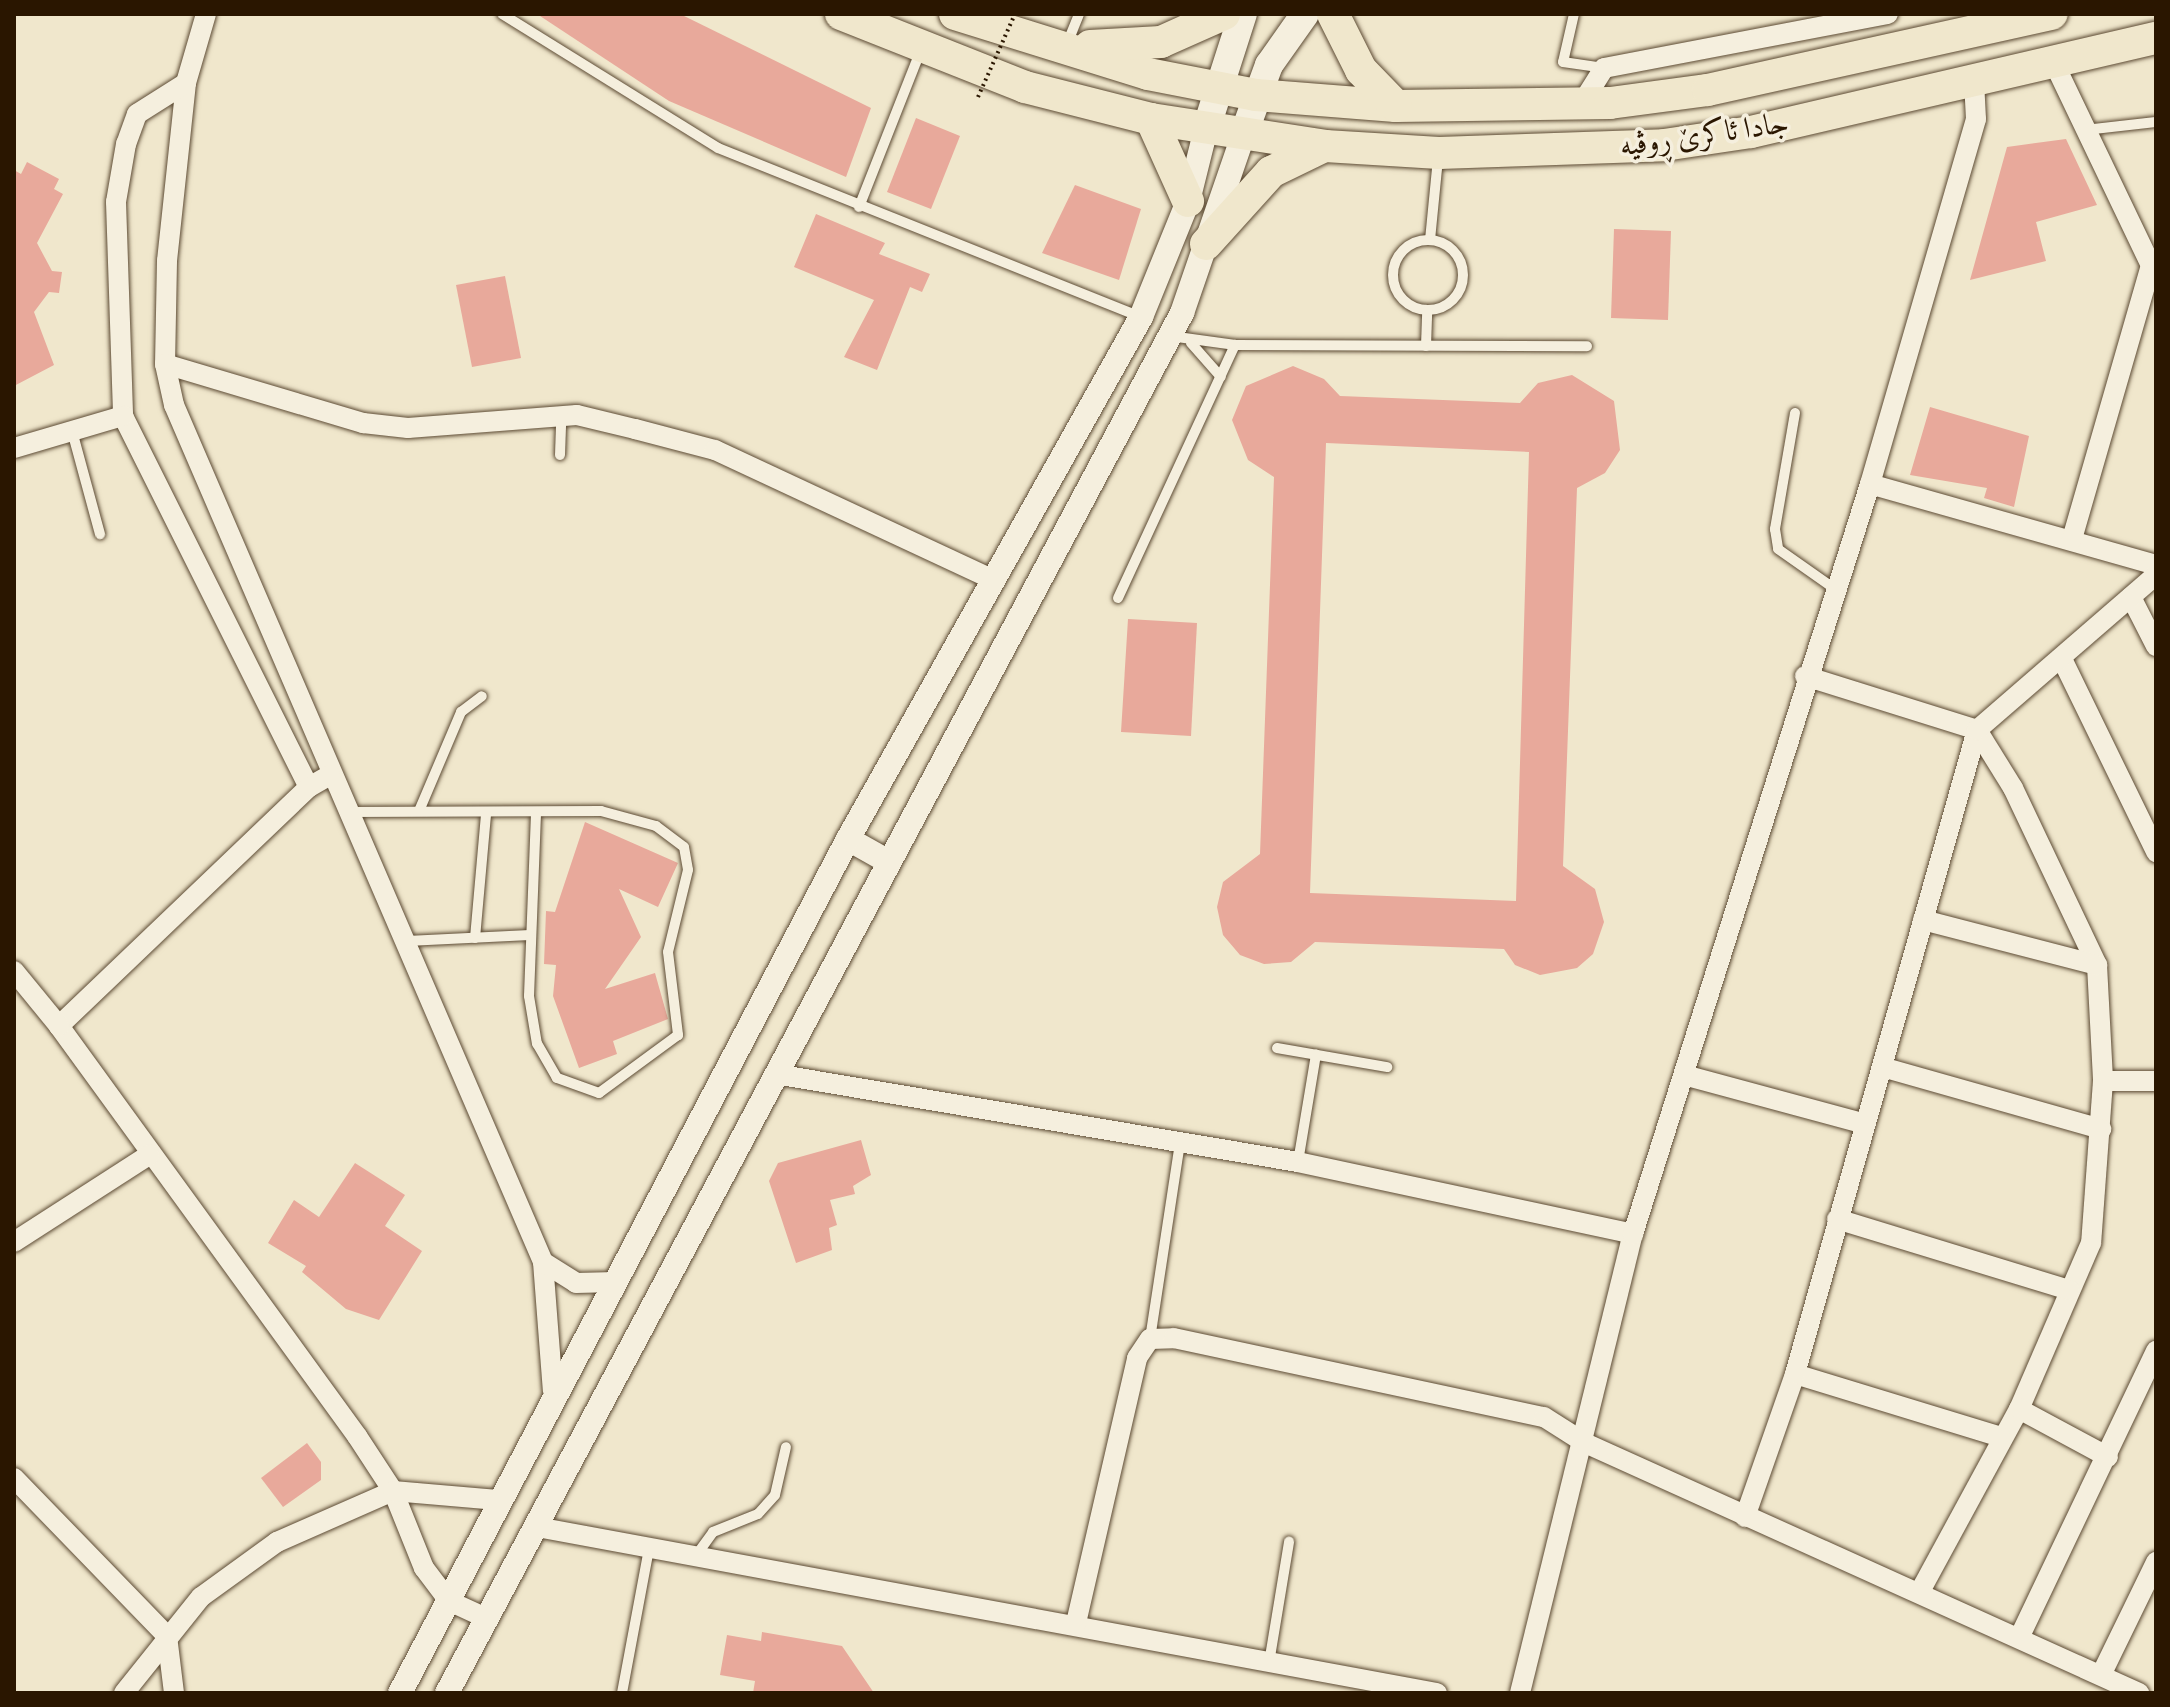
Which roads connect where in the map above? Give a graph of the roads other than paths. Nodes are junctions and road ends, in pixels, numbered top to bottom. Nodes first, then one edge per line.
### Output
1 (206, 14) edge
2 (502, 14) edge
3 (841, 14) edge
4 (955, 14) edge
5 (1079, 14) edge
6 (1224, 14) edge
7 (1243, 14) edge
8 (1305, 14) edge
9 (1333, 14) edge
10 (1574, 14) edge
11 (1886, 14) edge
12 (2052, 14) edge
13 (2156, 38) edge
14 (922, 46) junction
15 (1066, 46) junction
16 (2054, 63) junction
17 (1604, 68) junction
18 (1974, 80) junction
19 (186, 83) junction
20 (1217, 88) junction
21 (1256, 95) junction
22 (1582, 103) junction
23 (1396, 106) junction
24 (1151, 119) junction
25 (2156, 122) edge
26 (1206, 129) junction
27 (2085, 130) junction
28 (1243, 136) junction
29 (1325, 146) junction
30 (1439, 153) junction
31 (1188, 201) junction
32 (859, 207) junction
33 (1430, 240) junction
34 (1206, 244) junction
35 (2153, 271) edge
36 (1427, 310) junction
37 (1141, 317) junction
38 (1180, 340) junction
39 (1235, 345) junction
40 (1426, 346) junction
41 (1587, 346) dead end
42 (165, 364) junction
43 (1221, 377) junction
44 (1795, 413) dead end
45 (123, 416) junction
46 (561, 417) junction
47 (72, 431) junction
48 (14, 448) edge
49 (560, 455) dead end
50 (1870, 484) junction
51 (100, 534) dead end
52 (2072, 539) junction
53 (2156, 565) edge
54 (2156, 575) edge
55 (990, 578) junction
56 (1835, 589) junction
57 (2131, 597) junction
58 (1118, 598) dead end
59 (2156, 646) edge
60 (2062, 659) junction
61 (1805, 676) junction
62 (482, 696) dead end
63 (1977, 730) junction
64 (330, 775) junction
65 (309, 787) junction
66 (419, 811) junction
67 (346, 812) junction
68 (536, 812) junction
69 (486, 814) junction
70 (848, 839) junction
71 (2156, 852) edge
72 (889, 862) junction
73 (1923, 920) junction
74 (530, 935) junction
75 (475, 938) junction
76 (407, 941) junction
77 (2097, 965) junction
78 (14, 971) edge
79 (59, 1026) junction
80 (1277, 1048) dead end
81 (1316, 1055) junction
82 (1387, 1067) dead end
83 (1882, 1067) junction
84 (775, 1074) junction
85 (1684, 1075) junction
86 (2103, 1081) junction
87 (2156, 1081) edge
88 (1865, 1124) junction
89 (2101, 1129) junction
90 (1180, 1142) junction
91 (149, 1155) junction
92 (1298, 1162) junction
93 (1837, 1219) junction
94 (1633, 1234) junction
95 (14, 1242) edge
96 (543, 1262) junction
97 (616, 1282) junction
98 (2069, 1290) junction
99 (1150, 1339) junction
100 (2156, 1351) edge
101 (1795, 1374) junction
102 (553, 1391) junction
103 (2019, 1409) junction
104 (2001, 1437) junction
105 (1585, 1443) junction
106 (786, 1447) dead end
107 (2108, 1457) junction
108 (14, 1478) edge
109 (393, 1491) junction
110 (498, 1500) junction
111 (1745, 1517) junction
112 (537, 1527) junction
113 (1289, 1542) dead end
114 (649, 1549) junction
115 (695, 1558) junction
116 (2156, 1562) edge
117 (1919, 1593) junction
118 (449, 1601) junction
119 (486, 1618) junction
120 (1076, 1623) junction
121 (167, 1636) junction
122 (2020, 1636) junction
123 (1270, 1657) junction
124 (2101, 1675) junction
125 (124, 1693) edge
126 (174, 1693) edge
127 (400, 1693) edge
128 (447, 1693) edge
129 (622, 1693) edge
130 (1437, 1693) edge
131 (1520, 1693) edge
132 (2139, 1693) edge

1 - 19 street
2 - 32 lane
3 - 14 highway, جادا ئاکرێ ڕوڤیە
4 - 15 highway, جادا ئاکرێ ڕوڤیە
5 - 15 lane
6 - 15 highway
7 - 20 main road
8 - 21 main road
9 - 23 highway
10 - 17 lane
11 - 17 street
12 - 22 highway, جادا ئاکرێ ڕوڤیە
13 - 16 highway, جادا ئاکرێ ڕوڤیە
14 - 24 highway, جادا ئاکرێ ڕوڤیە
14 - 32 lane
15 - 20 highway, جادا ئاکرێ ڕوڤیە
16 - 18 highway, جادا ئاکرێ ڕوڤیە
16 - 27 street
17 - 22 street
18 - 30 highway, جادا ئاکرێ ڕوڤیە
18 - 50 street
19 - 42 street
19 - 45 street
20 - 21 highway, جادا ئاکرێ ڕوڤیە
20 - 26 main road
21 - 23 highway, جادا ئاکرێ ڕوڤیە
21 - 28 main road
22 - 23 highway, جادا ئاکرێ ڕوڤیە
24 - 26 highway, جادا ئاکرێ ڕوڤیە
24 - 31 highway
25 - 27 lane
26 - 28 highway, جادا ئاکرێ ڕوڤیە
26 - 31 street
27 - 35 street
28 - 29 highway, جادا ئاکرێ ڕوڤیە
28 - 34 street
29 - 30 highway, جادا ئاکرێ ڕوڤیە
29 - 34 highway
30 - 33 lane
31 - 37 street
32 - 37 lane
33 - 36 lane
33 - 36 lane
34 - 38 street
35 - 52 street
36 - 40 lane
37 - 55 street
38 - 39 lane
38 - 43 lane
38 - 72 street
39 - 40 lane
39 - 43 lane
40 - 41 lane
42 - 46 street
42 - 64 street
43 - 58 lane
44 - 56 lane
45 - 47 street
45 - 65 street
46 - 49 lane
46 - 55 street
47 - 48 street
47 - 51 lane
50 - 52 street
50 - 56 street
52 - 53 street
54 - 57 street
55 - 70 street
56 - 61 street
57 - 59 street
57 - 60 street
60 - 63 street
60 - 71 street
61 - 63 street
61 - 85 street
62 - 66 lane
63 - 73 street
63 - 77 street
64 - 65 street
64 - 67 street
65 - 79 street
66 - 67 lane
66 - 69 lane
67 - 76 street
68 - 69 lane
68 - 74 lane
68 - 74 lane
69 - 75 lane
70 - 72 street
70 - 97 street
72 - 84 street
73 - 77 street
73 - 83 street
74 - 75 lane
75 - 76 lane
76 - 96 street
77 - 86 street
78 - 79 street
79 - 91 street
80 - 81 lane
81 - 82 lane
81 - 92 lane
83 - 88 street
83 - 89 street
84 - 90 street
84 - 112 street
85 - 88 street
85 - 94 street
86 - 87 street
86 - 89 street
88 - 93 street
89 - 98 street
90 - 92 street
90 - 99 lane
91 - 95 street
91 - 109 street
92 - 94 street
93 - 98 street
93 - 101 street
94 - 105 street
96 - 97 street
96 - 102 street
97 - 102 street
98 - 103 street
99 - 105 street
99 - 120 street
100 - 107 street
101 - 104 street
101 - 111 street
102 - 110 street
103 - 104 street
103 - 107 street
104 - 117 street
105 - 111 street
105 - 131 street
106 - 115 lane
107 - 122 street
108 - 121 street
109 - 110 street
109 - 118 street
109 - 121 street
110 - 118 street
111 - 117 street
112 - 114 street
112 - 119 street
113 - 123 lane
114 - 115 street
114 - 129 lane
115 - 120 street
116 - 124 street
117 - 122 street
118 - 119 street
118 - 127 street
119 - 128 street
120 - 123 street
121 - 125 street
121 - 126 street
122 - 124 street
123 - 130 street
124 - 132 street

